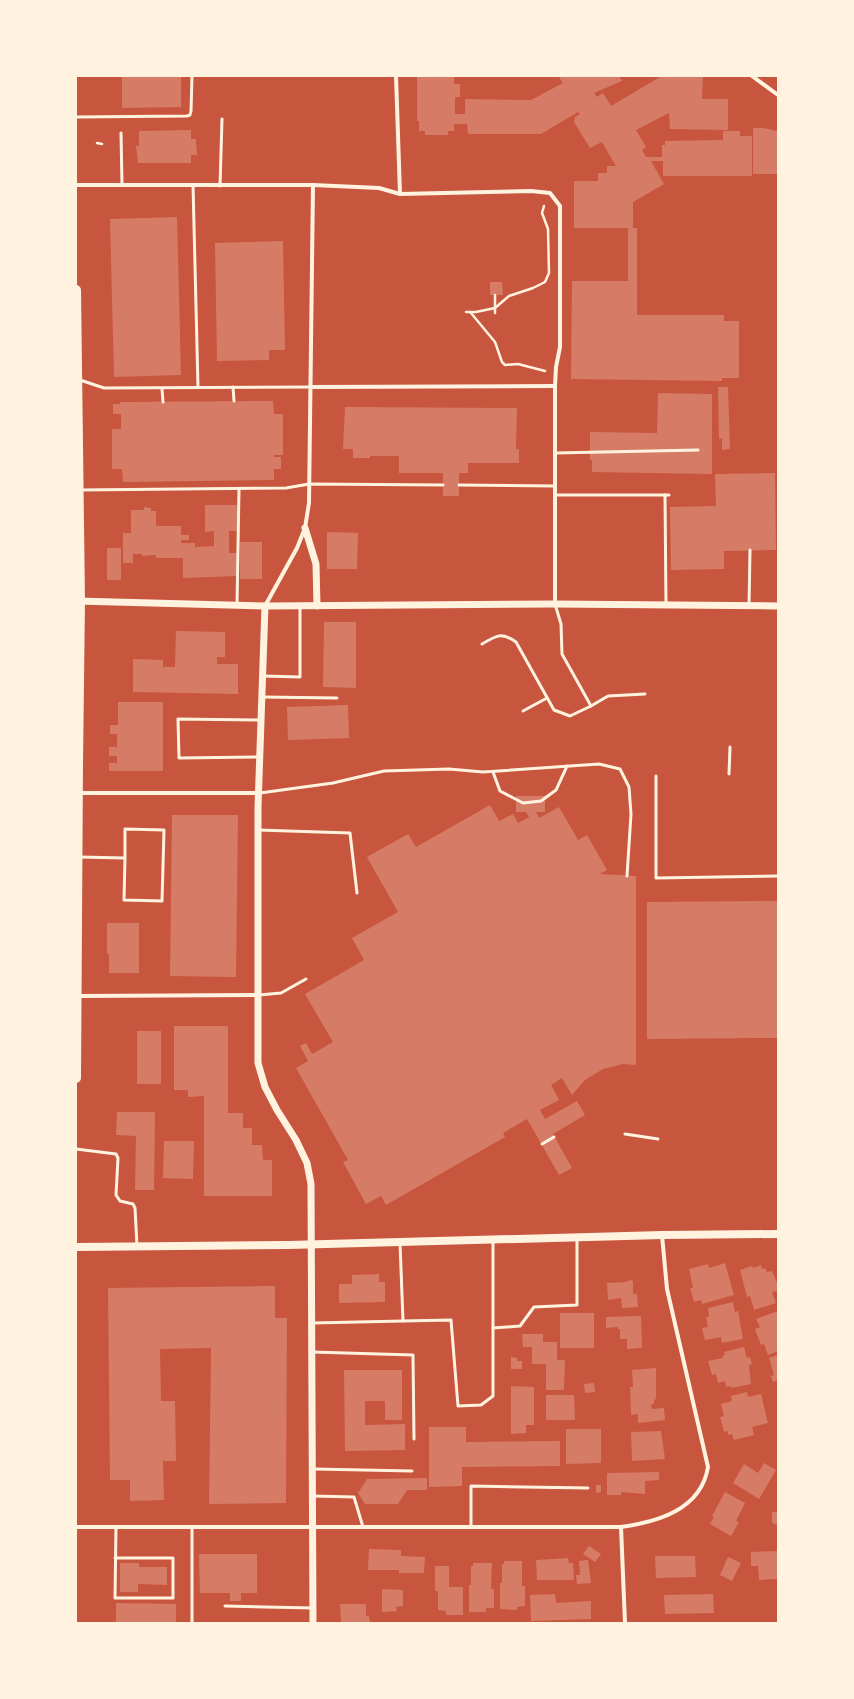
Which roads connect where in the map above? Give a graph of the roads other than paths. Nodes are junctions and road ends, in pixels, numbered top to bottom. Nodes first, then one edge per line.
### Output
1 (192, 76) edge
2 (396, 76) edge
3 (752, 76) edge
4 (778, 95) edge
5 (76, 117) edge
6 (222, 119) dead end
7 (121, 133) dead end
8 (76, 185) edge
9 (122, 185) junction
10 (193, 185) junction
11 (313, 185) junction
12 (220, 186) junction
13 (400, 194) junction
14 (76, 290) edge
15 (77, 379) edge
16 (555, 386) junction
17 (198, 387) junction
18 (234, 387) junction
19 (311, 387) junction
20 (162, 389) junction
21 (234, 401) dead end
22 (163, 402) dead end
23 (77, 422) edge
24 (698, 450) dead end
25 (555, 453) junction
26 (309, 484) junction
27 (443, 485) dead end
28 (459, 486) dead end
29 (555, 486) junction
30 (239, 489) junction
31 (79, 490) junction
32 (555, 495) junction
33 (305, 528) junction
34 (750, 550) dead end
35 (78, 601) edge
36 (555, 604) junction
37 (237, 605) junction
38 (666, 605) junction
39 (265, 606) junction
40 (300, 606) junction
41 (317, 606) junction
42 (749, 606) junction
43 (778, 606) edge
44 (482, 644) dead end
45 (263, 676) junction
46 (646, 694) dead end
47 (262, 697) junction
48 (337, 698) dead end
49 (547, 698) junction
50 (591, 706) junction
51 (523, 711) dead end
52 (261, 720) junction
53 (730, 747) dead end
54 (260, 757) junction
55 (567, 766) junction
56 (493, 772) junction
57 (729, 774) dead end
58 (656, 776) dead end
59 (77, 793) junction
60 (260, 793) junction
61 (258, 830) junction
62 (77, 857) junction
63 (125, 858) junction
64 (627, 876) dead end
65 (778, 876) edge
66 (357, 893) dead end
67 (306, 979) dead end
68 (257, 995) junction
69 (77, 996) edge
70 (76, 1052) edge
71 (76, 1078) edge
72 (625, 1134) dead end
73 (554, 1137) dead end
74 (658, 1139) dead end
75 (542, 1144) dead end
76 (76, 1149) edge
77 (778, 1234) edge
78 (662, 1235) junction
79 (577, 1238) junction
80 (492, 1240) junction
81 (400, 1242) junction
82 (311, 1245) junction
83 (137, 1246) junction
84 (76, 1247) edge
85 (403, 1321) junction
86 (312, 1323) junction
87 (493, 1328) junction
88 (312, 1352) junction
89 (414, 1439) dead end
90 (313, 1469) junction
91 (412, 1471) dead end
92 (588, 1488) dead end
93 (313, 1496) junction
94 (76, 1527) edge
95 (116, 1527) junction
96 (192, 1527) junction
97 (313, 1527) junction
98 (363, 1527) junction
99 (471, 1527) junction
100 (621, 1527) junction
101 (115, 1558) junction
102 (226, 1606) dead end
103 (313, 1608) junction
104 (192, 1623) edge
105 (313, 1623) edge
106 (625, 1623) edge

1 - 5 lane
2 - 13 street
3 - 4 street
6 - 12 lane
7 - 9 lane
8 - 9 street
9 - 10 street
10 - 12 street
10 - 17 lane
11 - 12 street
11 - 13 street
11 - 19 street
13 - 16 street
14 - 15 main road
15 - 20 lane
15 - 23 main road
16 - 19 street
16 - 25 street
17 - 18 lane
17 - 20 lane
18 - 19 lane
18 - 21 lane
19 - 26 street
20 - 22 lane
23 - 31 main road
24 - 25 lane
25 - 29 street
26 - 27 lane
26 - 30 lane
26 - 33 street
28 - 29 lane
29 - 32 street
30 - 31 lane
30 - 37 lane
31 - 35 main road
32 - 36 street
32 - 38 lane
33 - 39 street
33 - 41 street
34 - 42 lane
35 - 37 street
35 - 59 main road
36 - 38 street
36 - 41 street
36 - 50 lane
37 - 39 street
38 - 42 street
39 - 40 street
39 - 45 street
40 - 41 street
40 - 45 lane
42 - 43 street
44 - 49 lane
45 - 47 street
46 - 50 lane
47 - 48 lane
47 - 52 street
49 - 50 lane
49 - 51 lane
52 - 54 street
52 - 54 lane
53 - 57 lane
54 - 60 street
55 - 56 lane
55 - 56 lane
55 - 64 lane
56 - 60 lane
58 - 65 lane
59 - 60 street
59 - 62 main road
60 - 61 street
61 - 66 lane
61 - 68 street
62 - 63 lane
62 - 69 main road
63 - 63 lane
67 - 68 lane
68 - 69 street
68 - 82 street
69 - 70 main road
70 - 71 main road
72 - 74 lane
73 - 75 lane
76 - 83 lane
77 - 78 main road
78 - 79 main road
78 - 100 street
79 - 80 main road
79 - 87 lane
80 - 81 main road
80 - 87 lane
81 - 82 main road
81 - 85 lane
82 - 83 main road
82 - 86 street
83 - 84 main road
85 - 86 lane
85 - 87 lane
86 - 88 street
88 - 89 lane
88 - 90 street
90 - 91 lane
90 - 93 street
92 - 99 lane
93 - 97 street
93 - 98 lane
94 - 95 street
95 - 96 street
95 - 101 lane
96 - 97 street
96 - 104 lane
97 - 98 street
97 - 103 street
98 - 99 street
99 - 100 street
100 - 106 street
101 - 101 lane
102 - 103 lane
103 - 105 street

